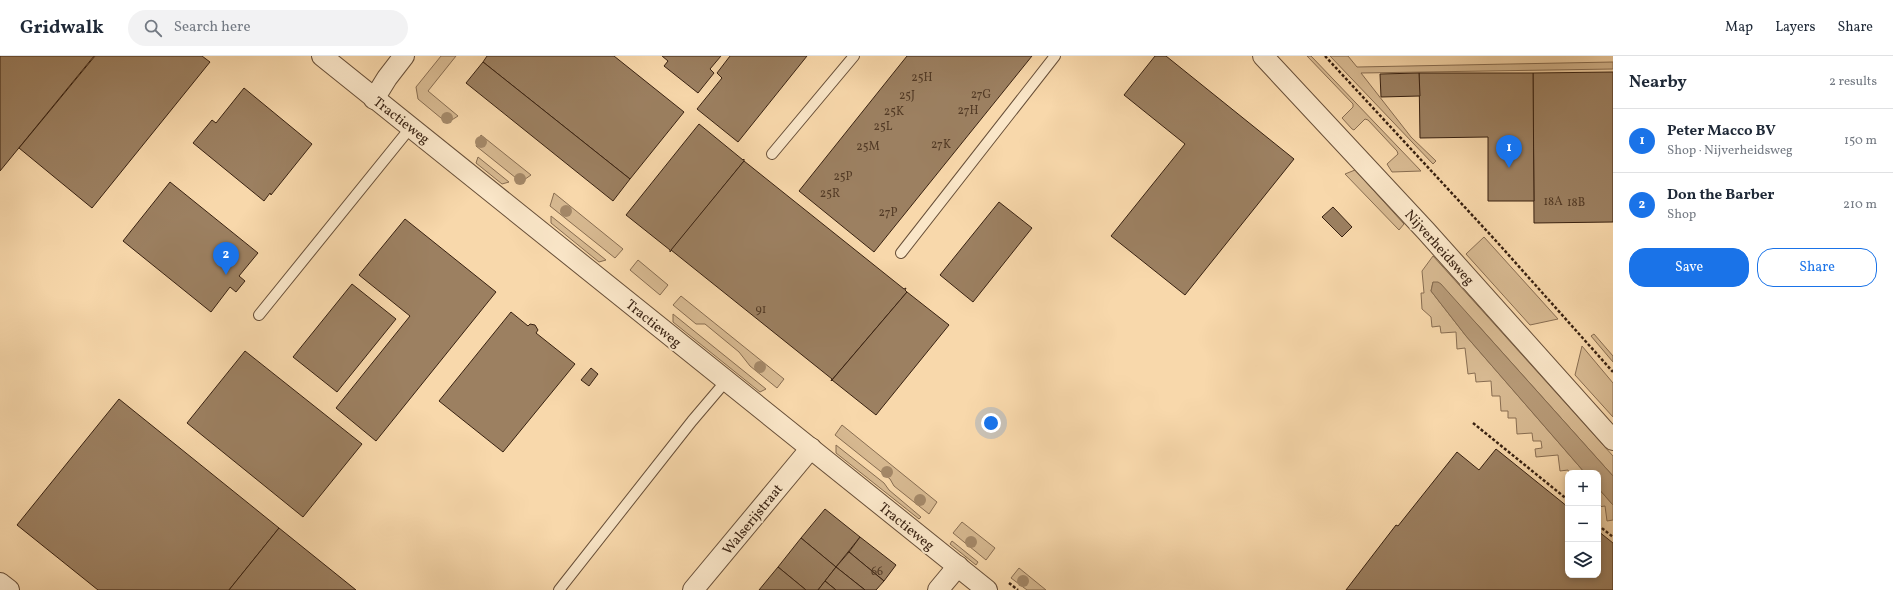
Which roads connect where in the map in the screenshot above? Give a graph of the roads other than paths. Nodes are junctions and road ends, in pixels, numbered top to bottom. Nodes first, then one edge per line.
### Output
1 (322, 56) edge
2 (404, 56) edge
3 (854, 56) edge
4 (1056, 56) edge
5 (1263, 56) edge
6 (374, 99) junction
7 (411, 127) junction
8 (772, 154) dead end
9 (902, 253) dead end
10 (259, 315) dead end
11 (726, 381) junction
12 (1613, 440) edge
13 (811, 448) junction
14 (958, 566) junction
15 (0, 583) edge
16 (8, 590) edge
17 (559, 590) edge
18 (693, 590) edge
19 (938, 590) edge
20 (987, 590) edge

1 - 6 street, Tractieweg
2 - 6 street
3 - 8 lane
4 - 9 lane
5 - 12 street, Nijverheidsweg
6 - 7 street, Tractieweg
7 - 10 lane
7 - 11 street, Tractieweg
11 - 13 street, Tractieweg
11 - 17 lane
13 - 14 street, Tractieweg
13 - 18 street, Walserijstraat
14 - 19 street
14 - 20 street, Tractieweg
15 - 16 street

